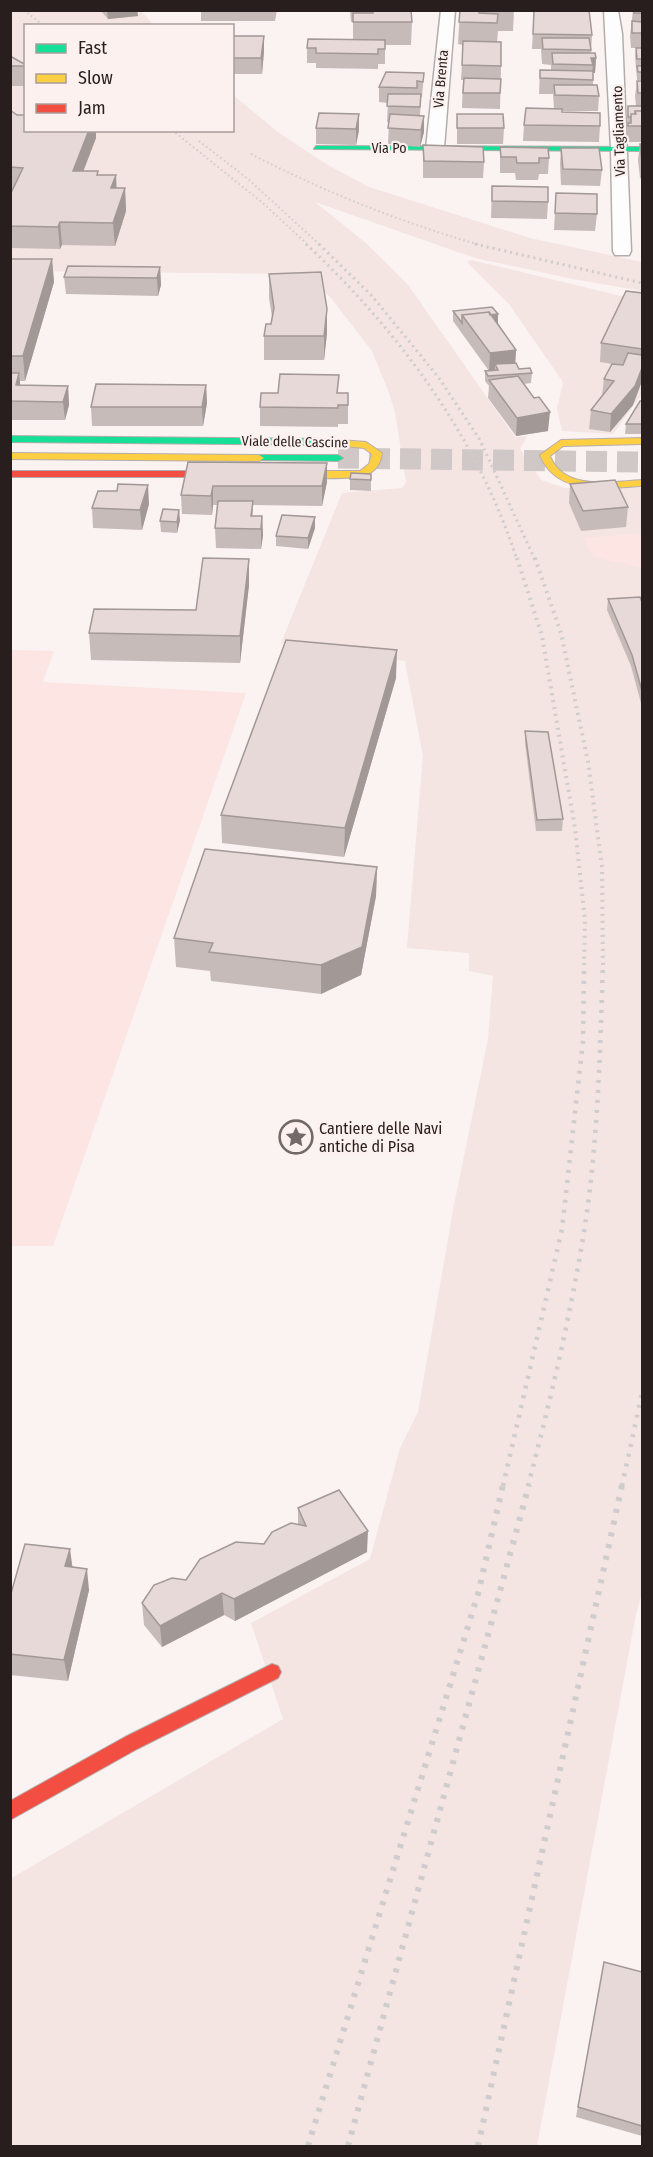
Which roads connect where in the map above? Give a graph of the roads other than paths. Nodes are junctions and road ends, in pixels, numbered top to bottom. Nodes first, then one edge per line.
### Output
1 (448, 10) edge
2 (611, 10) edge
3 (316, 148) edge
4 (435, 148) junction
5 (620, 149) junction
6 (642, 149) edge
7 (622, 251) dead end
8 (10, 439) edge
9 (642, 441) edge
10 (10, 456) edge
11 (338, 458) tunnel mouth
12 (10, 474) edge
13 (249, 474) edge
14 (272, 474) edge
15 (642, 483) edge
16 (272, 1672) dead end
17 (10, 1811) edge

1 - 4 street, Via Brenta
2 - 5 street, Via Tagliamento
3 - 4 street, Via Po
4 - 5 street, Via Po
5 - 6 street, Via Po
5 - 7 street, Via Tagliamento
8 - 14 street, Viale delle Cascine
9 - 15 street
10 - 11 street, Viale delle Cascine
12 - 13 street, Viale delle Cascine
16 - 17 street

